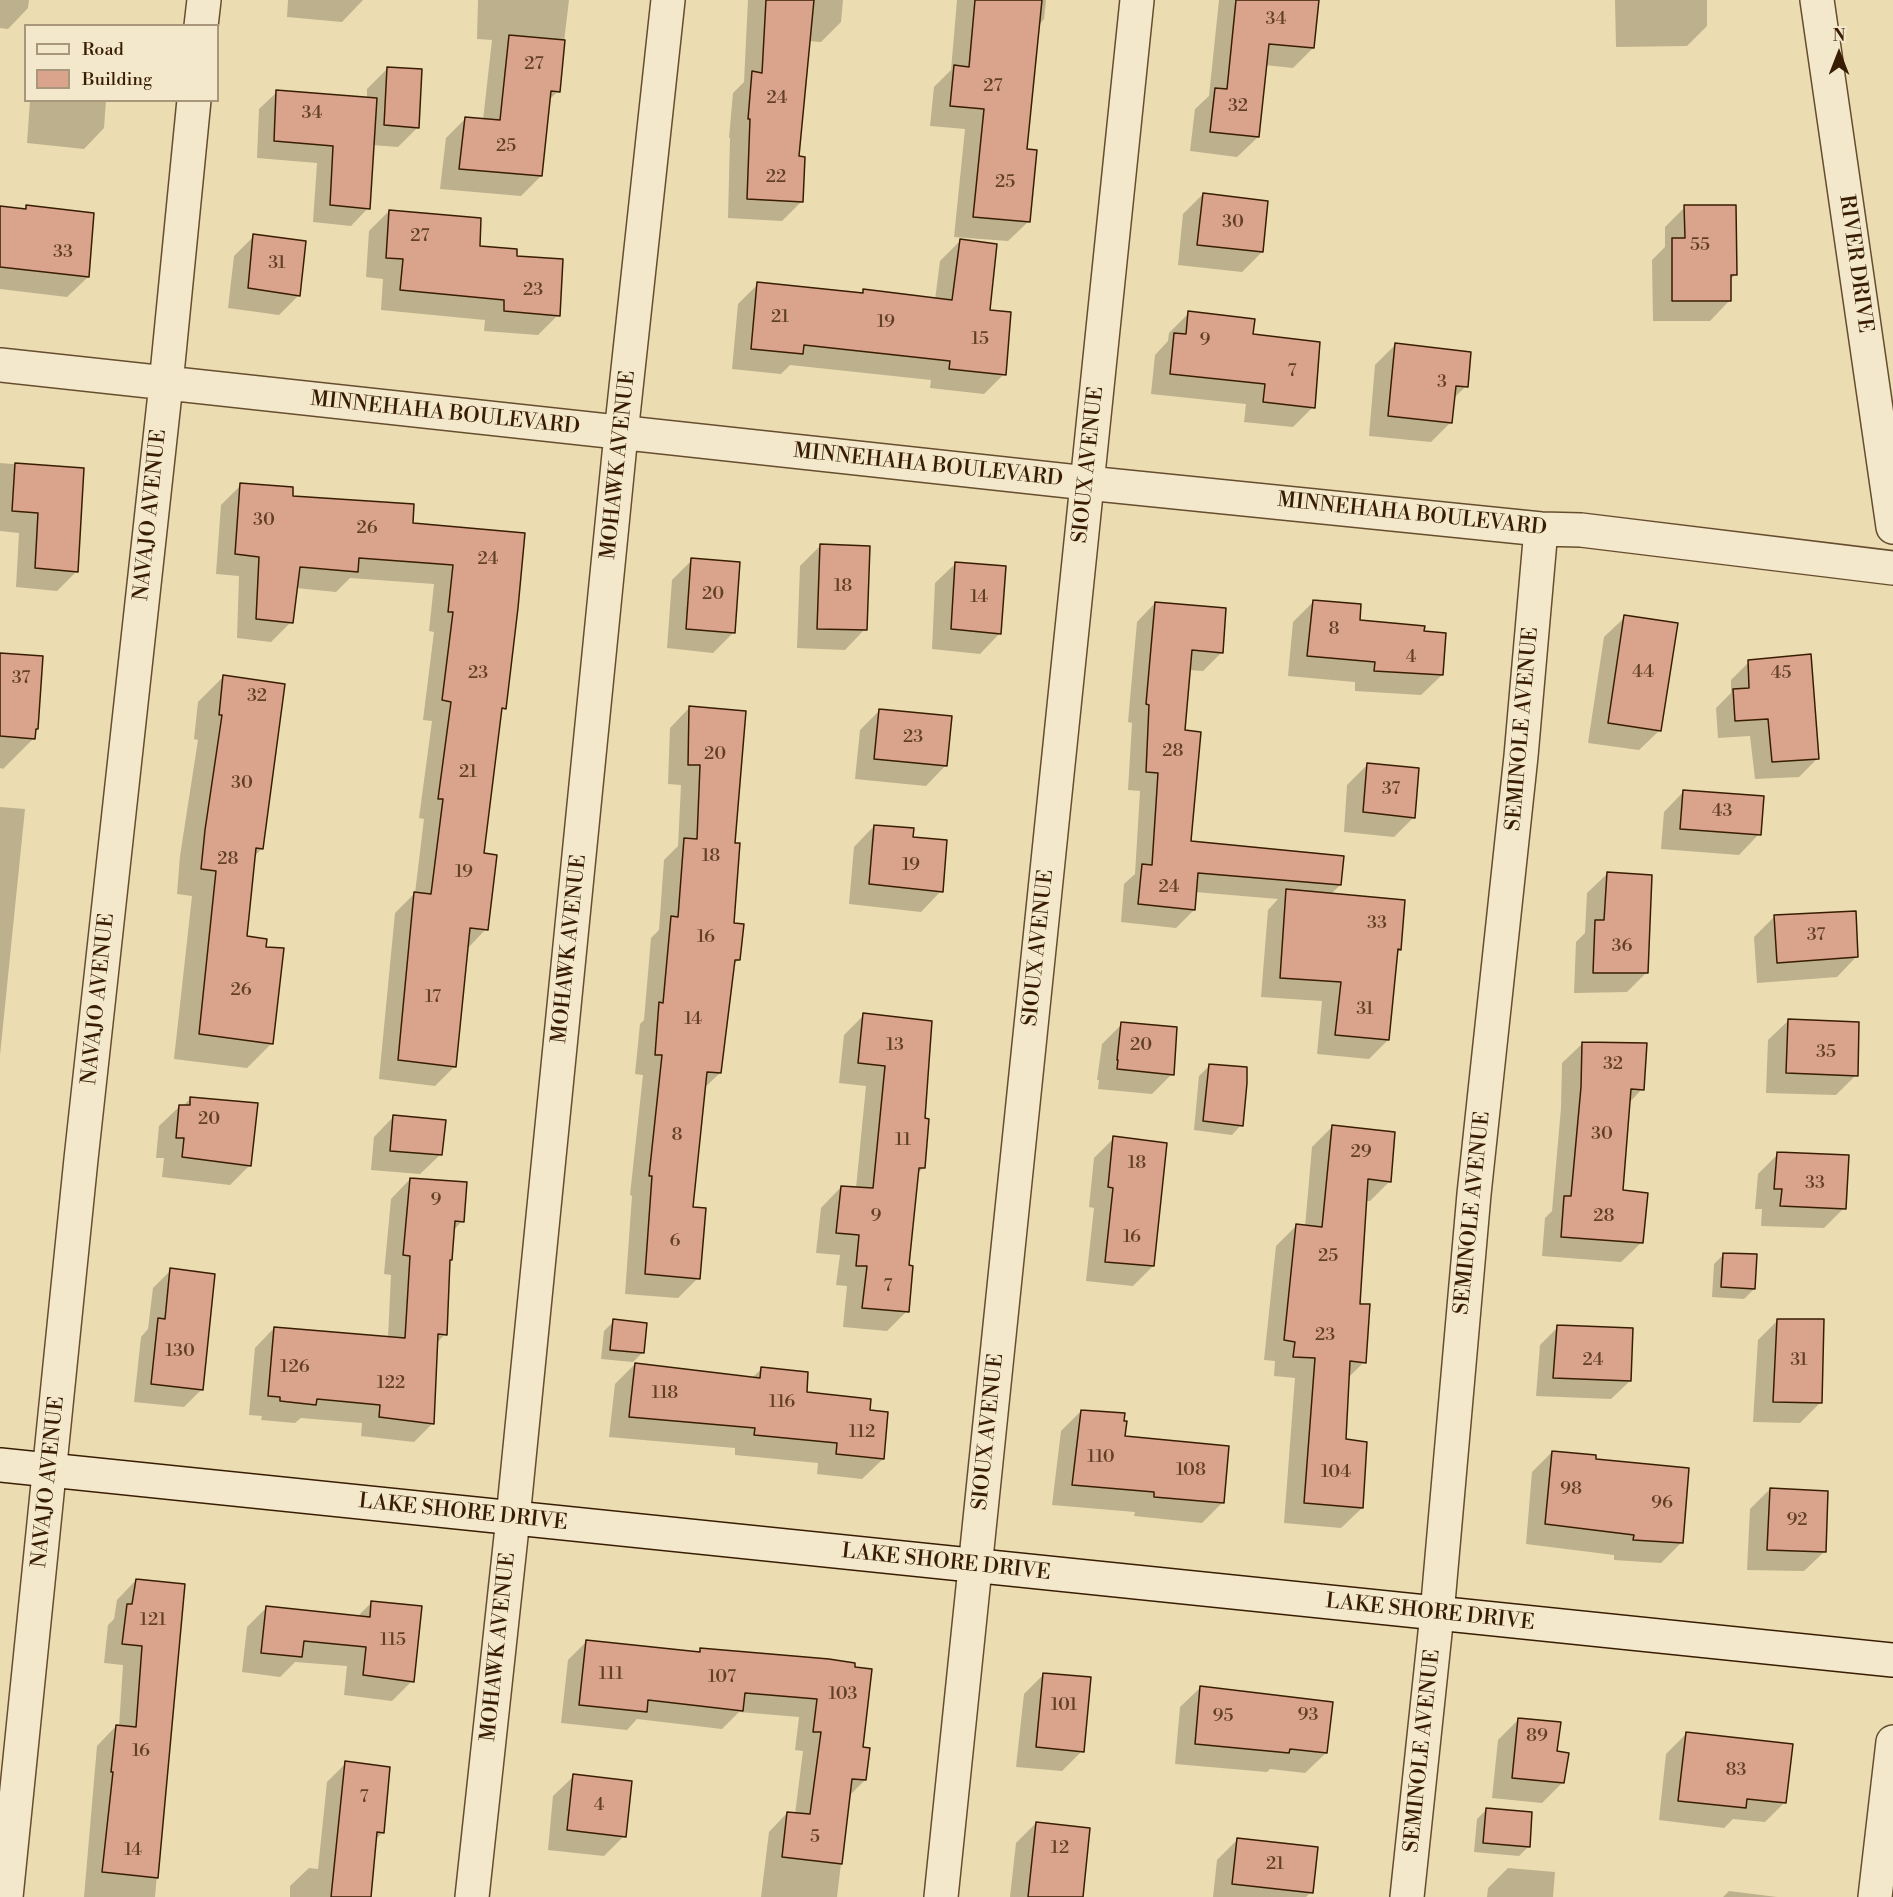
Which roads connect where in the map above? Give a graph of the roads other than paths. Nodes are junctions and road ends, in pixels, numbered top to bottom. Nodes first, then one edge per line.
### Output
1 (204, 0) edge
2 (668, 0) edge
3 (1137, 0) edge
4 (1816, 0) edge
5 (201, 24) edge
6 (194, 102) edge
7 (0, 365) edge
8 (166, 384) junction
9 (621, 434) junction
10 (1087, 483) junction
11 (1893, 527) edge
12 (1541, 529) junction
13 (1893, 568) edge
14 (0, 1465) edge
15 (50, 1470) junction
16 (513, 1518) junction
17 (975, 1566) junction
18 (1437, 1614) junction
19 (1893, 1659) edge
20 (1893, 1742) edge
21 (6, 1897) edge
22 (472, 1897) edge
23 (941, 1897) edge
24 (1407, 1897) edge
25 (1875, 1897) edge

1 - 5 street
2 - 9 street, MOHAWK AVENUE
3 - 10 street, SIOUX AVENUE
4 - 11 street, RIVER DRIVE
6 - 8 street, NAVAJO AVENUE
7 - 8 street, MINNEHAHA BOULEVARD
8 - 9 street, MINNEHAHA BOULEVARD
8 - 15 street, NAVAJO AVENUE
9 - 10 street, MINNEHAHA BOULEVARD
9 - 16 street, MOHAWK AVENUE
10 - 12 street, MINNEHAHA BOULEVARD
10 - 17 street, SIOUX AVENUE
12 - 13 street, MINNEHAHA BOULEVARD
12 - 18 street, SEMINOLE AVENUE
14 - 15 street, LAKE SHORE DRIVE
15 - 16 street, LAKE SHORE DRIVE
15 - 21 street, NAVAJO AVENUE
16 - 17 street, LAKE SHORE DRIVE
16 - 22 street, MOHAWK AVENUE
17 - 18 street, LAKE SHORE DRIVE
17 - 23 street, SIOUX AVENUE
18 - 19 street, LAKE SHORE DRIVE
18 - 24 street, SEMINOLE AVENUE
20 - 25 street

